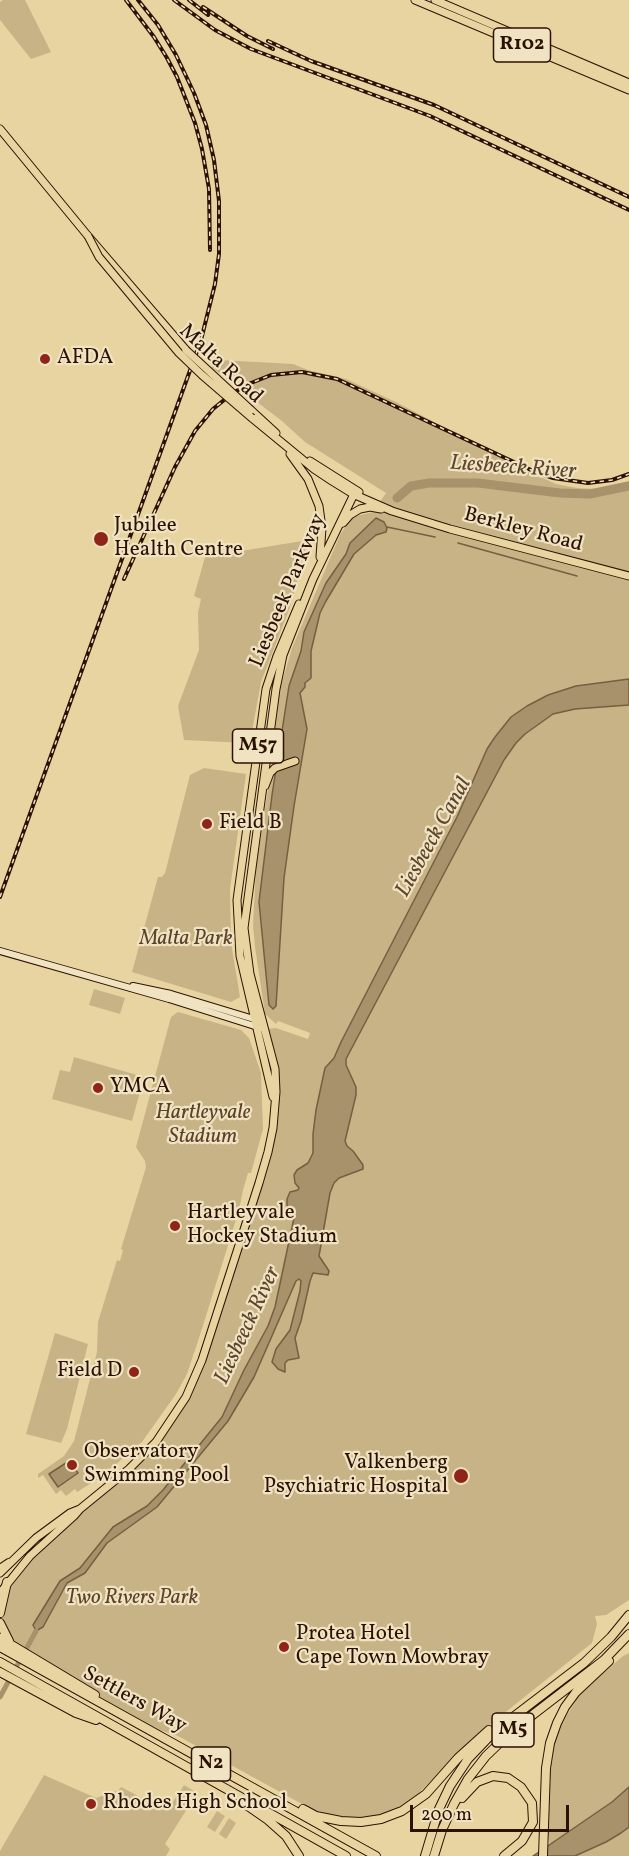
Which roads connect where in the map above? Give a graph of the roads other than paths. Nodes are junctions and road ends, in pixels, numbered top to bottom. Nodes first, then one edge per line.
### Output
1 (416, 0) edge
2 (432, 2) edge
3 (480, 23) junction
4 (629, 83) edge
5 (629, 90) edge
6 (0, 129) edge
7 (252, 414) junction
8 (265, 429) junction
9 (353, 491) junction
10 (392, 511) junction
11 (410, 516) junction
12 (331, 541) junction
13 (320, 557) junction
14 (629, 576) edge
15 (295, 761) dead end
16 (261, 797) junction
17 (0, 951) edge
18 (124, 986) junction
19 (255, 1019) junction
20 (264, 1025) junction
21 (256, 1027) junction
22 (274, 1100) junction
23 (80, 1509) junction
24 (9, 1563) joint
25 (0, 1571) edge
26 (7, 1582) junction
27 (0, 1593) edge
28 (0, 1612) edge
29 (629, 1615) edge
30 (0, 1623) edge
31 (629, 1634) edge
32 (0, 1638) edge
33 (629, 1641) edge
34 (0, 1647) edge
35 (15, 1647) junction
36 (0, 1662) edge
37 (2, 1672) edge
38 (543, 1693) junction
39 (136, 1723) junction
40 (117, 1728) junction
41 (218, 1784) junction
42 (285, 1804) junction
43 (430, 1834) junction
44 (299, 1856) edge
45 (346, 1856) edge
46 (376, 1856) edge
47 (420, 1856) edge
48 (425, 1856) edge
49 (435, 1856) edge
50 (504, 1856) edge
51 (543, 1856) edge

1 - 2 main road, R102
2 - 3 main road, R102
3 - 4 main road, R102
3 - 5 main road, R102
6 - 7 main road, Malta Road, bridge
7 - 8 main road, Malta Road
7 - 9 main road, Malta Road
8 - 9 main road, Malta Road
8 - 13 main road
9 - 10 main road, Berkley Road
9 - 11 main road, Berkley Road
9 - 12 main road, Liesbeek Parkway / M57
9 - 13 main road, Liesbeek Parkway / M57
10 - 11 main road, Berkley Road
10 - 12 main road
11 - 14 main road, Berkley Road
12 - 16 main road, Liesbeek Parkway / M57
13 - 19 main road, Liesbeek Parkway / M57
15 - 16 main road
16 - 20 main road, Liesbeek Parkway / M57
17 - 18 main road
18 - 19 main road
18 - 21 main road
19 - 20 main road
19 - 21 main road, Liesbeek Parkway / M57
20 - 21 main road
20 - 22 main road, Liesbeek Parkway / M57
21 - 22 main road, Liesbeek Parkway / M57
22 - 23 main road, Liesbeek Parkway / M57
23 - 24 main road, Liesbeek Parkway / M57
23 - 26 main road, Liesbeek Parkway / M57
24 - 25 highway
26 - 27 main road, Liesbeek Parkway / M57
26 - 28 highway
29 - 38 highway, M5
30 - 35 highway
31 - 49 highway, M5
32 - 35 highway
33 - 51 highway
34 - 39 highway, Settlers Way / N2
35 - 39 highway
36 - 40 highway, Settlers Way / N2
37 - 40 highway
38 - 42 highway
38 - 43 highway, M5
39 - 42 highway, Settlers Way / N2
40 - 41 highway, Settlers Way / N2
41 - 44 highway
41 - 45 highway, Settlers Way / N2
42 - 46 highway, Settlers Way / N2
43 - 47 highway
43 - 48 highway, M5
49 - 50 highway

